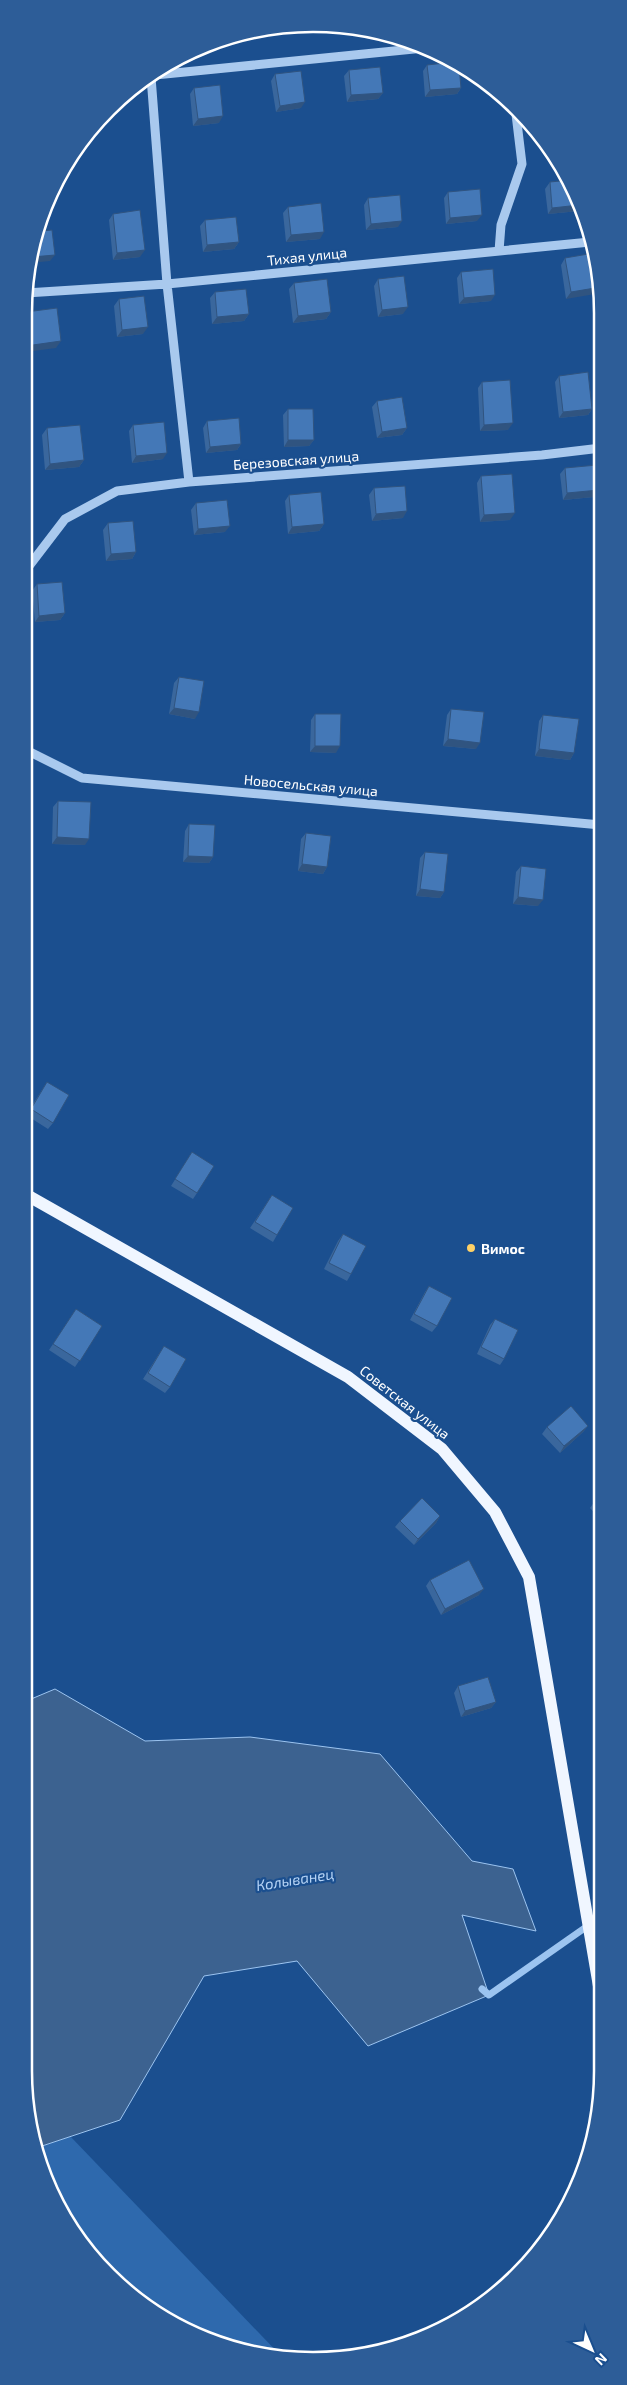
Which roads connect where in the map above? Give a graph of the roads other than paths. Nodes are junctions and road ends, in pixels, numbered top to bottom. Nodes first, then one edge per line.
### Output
1 (410, 49) edge
2 (169, 73) edge
3 (152, 84) edge
4 (517, 120) edge
5 (585, 242) edge
6 (499, 251) junction
7 (167, 284) junction
8 (33, 293) edge
9 (594, 449) edge
10 (189, 482) junction
11 (32, 562) edge
12 (32, 753) edge
13 (594, 824) edge
14 (32, 1198) edge
15 (594, 1957) edge

1 - 2 street
3 - 7 street
4 - 6 street
5 - 6 street, Тихая улица
6 - 7 street, Тихая улица
7 - 8 street, Тихая улица
7 - 10 street
9 - 10 street, Березовская улица
10 - 11 street, Березовская улица
12 - 13 street, Новосельская улица
14 - 15 main road, Советская улица

